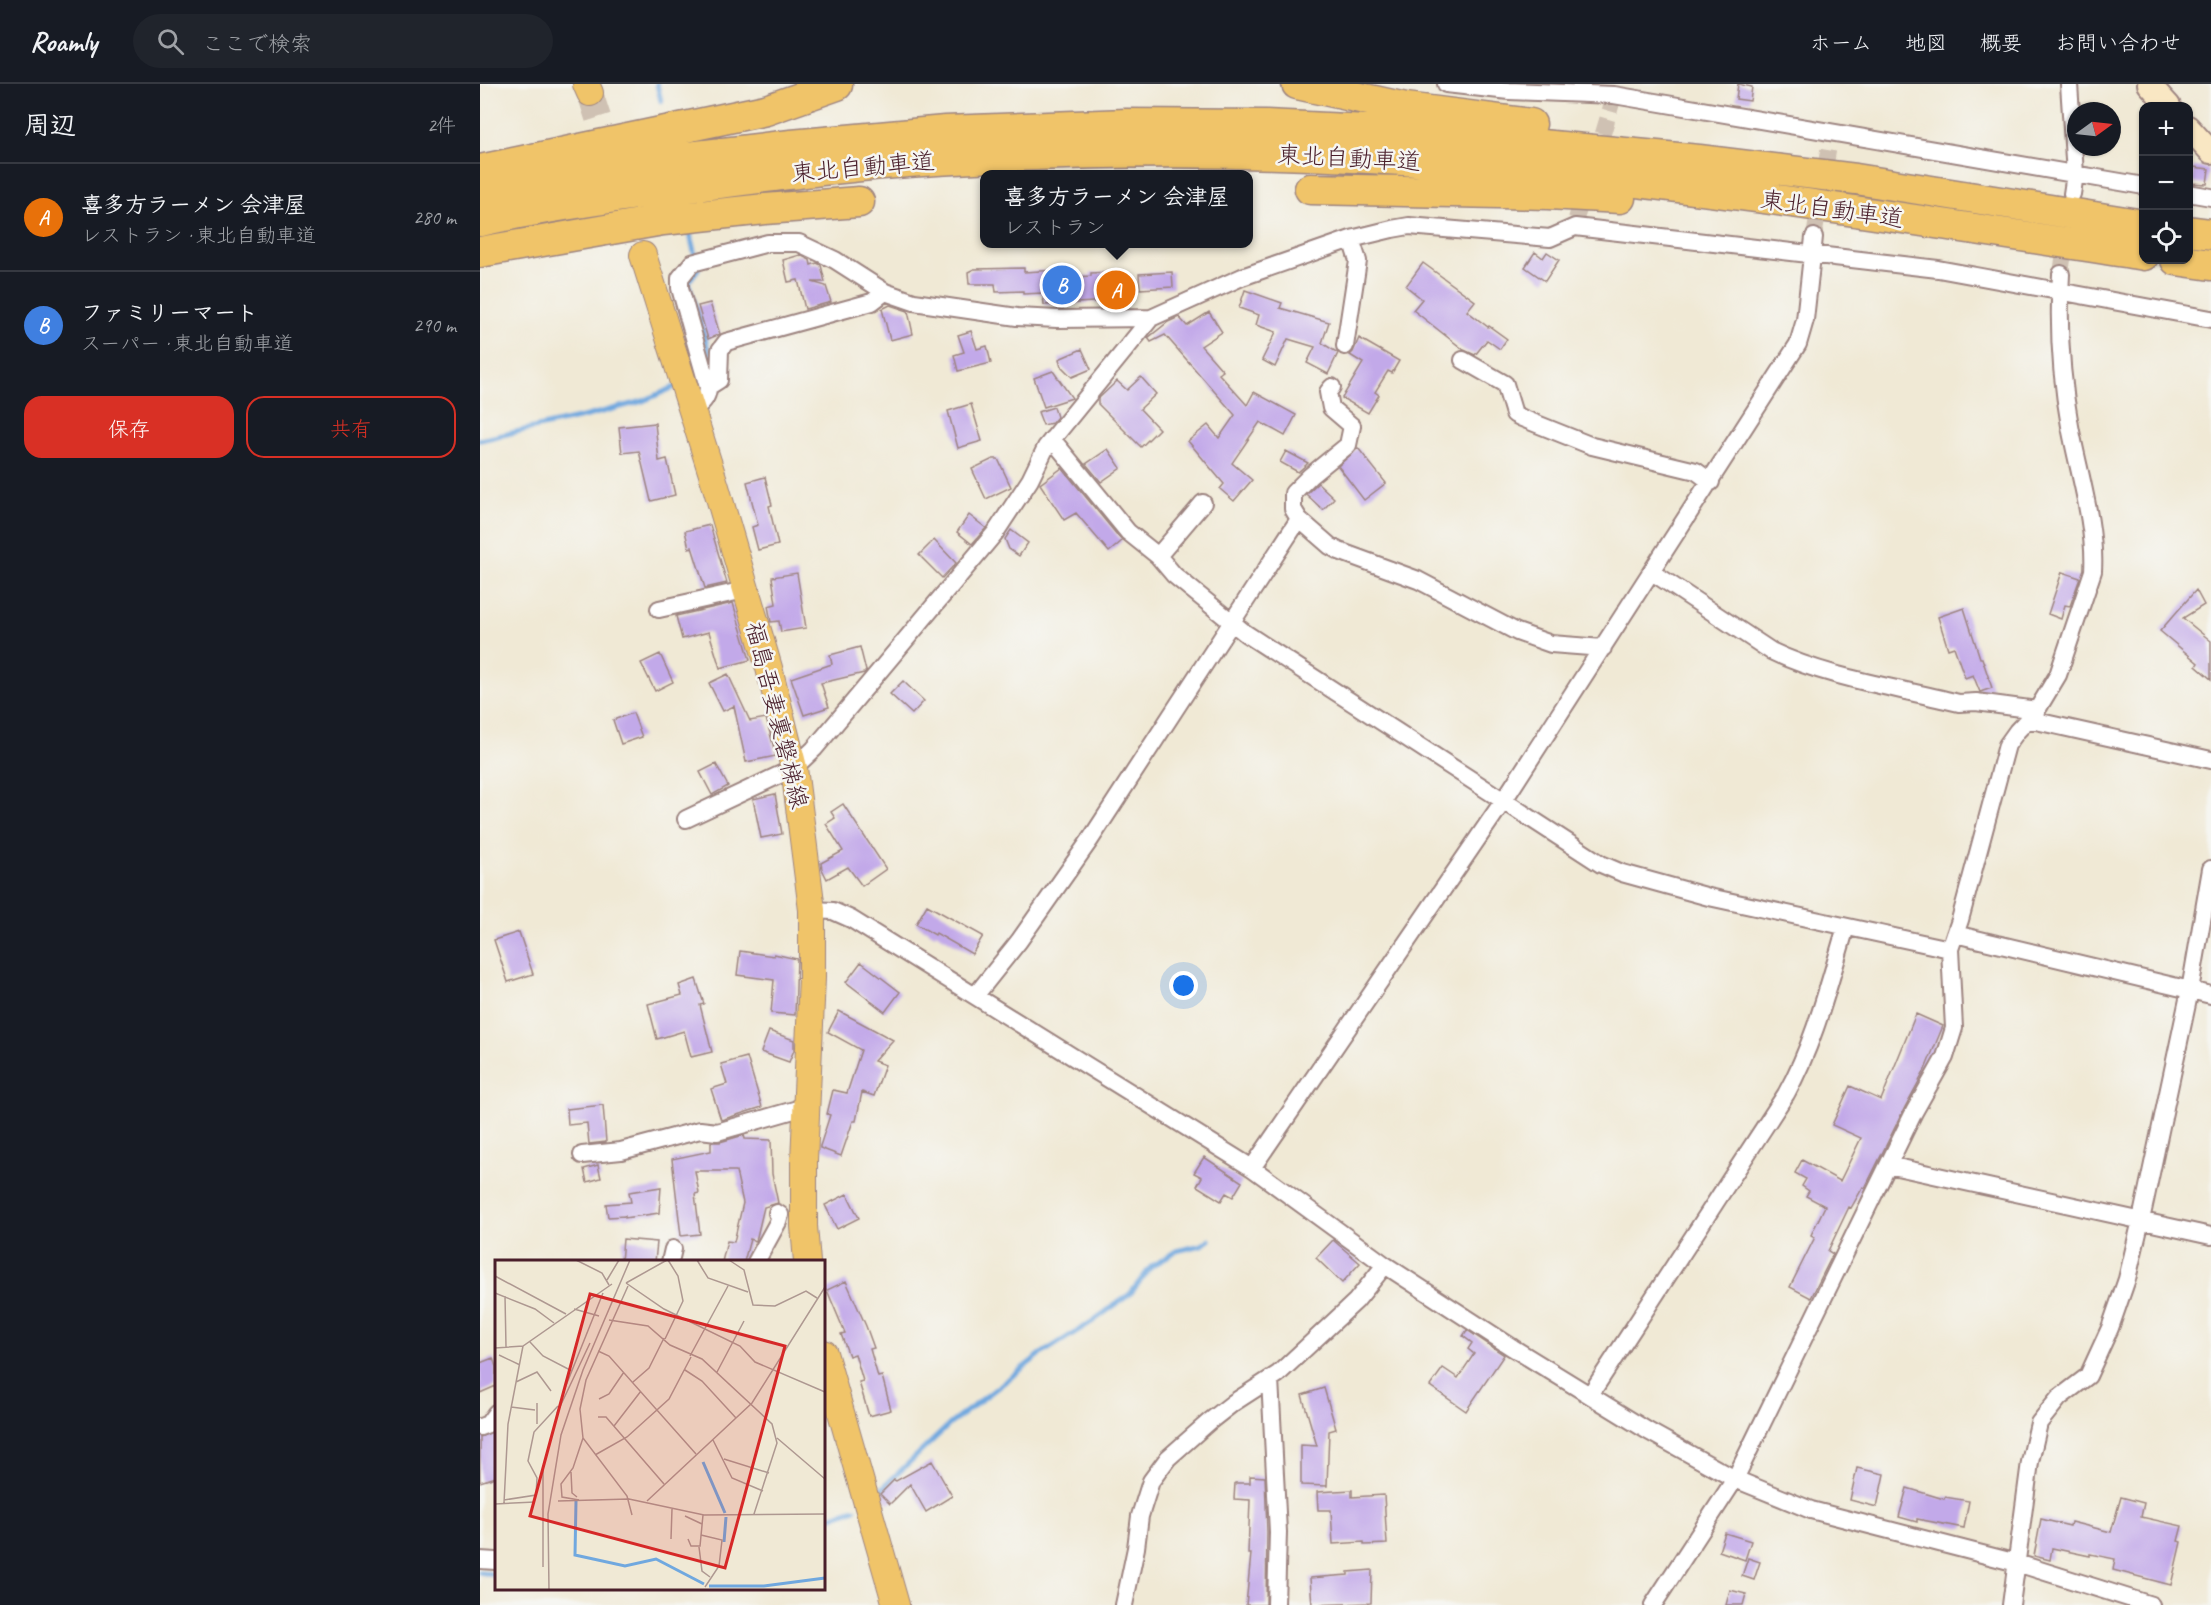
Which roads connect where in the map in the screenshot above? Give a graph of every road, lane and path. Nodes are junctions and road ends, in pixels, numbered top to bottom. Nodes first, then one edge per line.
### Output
1 (1297, 84) edge
2 (1446, 84) edge
3 (2069, 84) edge
4 (2149, 84) edge
5 (837, 85) edge
6 (1616, 94) edge
7 (2165, 102) edge
8 (2193, 132) edge
9 (2211, 152) edge
10 (480, 170) edge
11 (2075, 174) junction
12 (1856, 179) junction
13 (2139, 185) edge
14 (1310, 189) dead end
15 (480, 192) edge
16 (2072, 194) dead end
17 (2193, 194) edge
18 (2211, 197) edge
19 (859, 202) dead end
20 (1886, 217) junction
21 (480, 221) edge
22 (2139, 224) edge
23 (2193, 232) edge
24 (2211, 234) edge
25 (1351, 239) junction
26 (1814, 245) junction
27 (480, 252) edge
28 (2139, 254) edge
29 (643, 255) dead end
30 (2193, 262) edge
31 (2211, 265) edge
32 (2060, 282) junction
33 (885, 292) junction
34 (1151, 318) junction
35 (2211, 319) edge
36 (1345, 346) dead end
37 (1463, 360) dead end
38 (708, 387) junction
39 (1332, 387) dead end
40 (692, 410) junction
41 (1052, 439) junction
42 (1711, 482) junction
43 (1203, 503) dead end
44 (1299, 519) junction
45 (1158, 556) junction
46 (1652, 572) junction
47 (745, 590) junction
48 (659, 609) dead end
49 (1233, 623) junction
50 (1603, 648) junction
51 (2032, 715) junction
52 (2211, 760) edge
53 (794, 768) junction
54 (1504, 800) junction
55 (686, 819) dead end
56 (2211, 868) edge
57 (813, 909) junction
58 (1846, 927) junction
59 (1953, 941) junction
60 (2190, 990) junction
61 (2211, 995) edge
62 (975, 996) junction
63 (808, 1106) junction
64 (582, 1155) dead end
65 (1888, 1165) junction
66 (1252, 1168) junction
67 (777, 1213) dead end
68 (2141, 1220) junction
69 (2211, 1236) edge
70 (757, 1260) edge
71 (807, 1260) edge
72 (1385, 1265) junction
73 (825, 1356) edge
74 (1269, 1380) junction
75 (1590, 1395) junction
76 (495, 1414) edge
77 (480, 1427) edge
78 (1735, 1479) junction
79 (480, 1560) edge
80 (495, 1561) edge
81 (2017, 1563) junction
82 (896, 1605) edge
83 (1124, 1605) edge
84 (1276, 1605) edge
85 (1653, 1605) edge
86 (2011, 1605) edge
87 (2151, 1605) edge

1 - 12 highway
2 - 6 street
3 - 11 street
4 - 7 street
5 - 10 highway
6 - 11 street
8 - 9 street
11 - 13 street
11 - 16 street
12 - 15 highway, 東北自動車道
12 - 22 highway, 東北自動車道
14 - 20 highway
17 - 18 street
19 - 27 highway
20 - 21 highway, 東北自動車道
20 - 28 highway, 東北自動車道
23 - 24 highway
25 - 26 street
25 - 34 street
25 - 36 street
26 - 32 street
26 - 42 street
29 - 40 main road, 福島吾妻裏磐梯線
30 - 31 highway
32 - 35 street
32 - 51 street
33 - 34 street
33 - 38 street
33 - 38 street
34 - 41 street
37 - 42 street
38 - 40 street
39 - 44 street
40 - 47 main road, 福島吾妻裏磐梯線
41 - 45 street
41 - 53 street
42 - 46 street
43 - 45 street
44 - 49 street
44 - 50 street
45 - 49 street
46 - 50 street
46 - 51 street
47 - 48 street
47 - 53 main road, 福島吾妻裏磐梯線
49 - 54 street
49 - 62 street
50 - 54 street
51 - 52 street
51 - 59 street
53 - 55 street
53 - 57 main road, 福島吾妻裏磐梯線
54 - 58 street
54 - 66 street
56 - 60 street
57 - 62 street
57 - 63 main road, 福島吾妻裏磐梯線
58 - 59 street
58 - 75 street
59 - 60 street
59 - 65 street
60 - 61 street
60 - 68 street
62 - 66 street
63 - 64 street
63 - 71 main road, 福島吾妻裏磐梯線
65 - 68 street
65 - 78 street
66 - 72 street
67 - 70 street
68 - 69 street
68 - 81 street
72 - 74 street
72 - 75 street
73 - 82 main road
74 - 83 street
74 - 84 street
75 - 78 street
76 - 77 street
78 - 81 street
78 - 85 street
79 - 80 street
81 - 86 street
81 - 87 street

